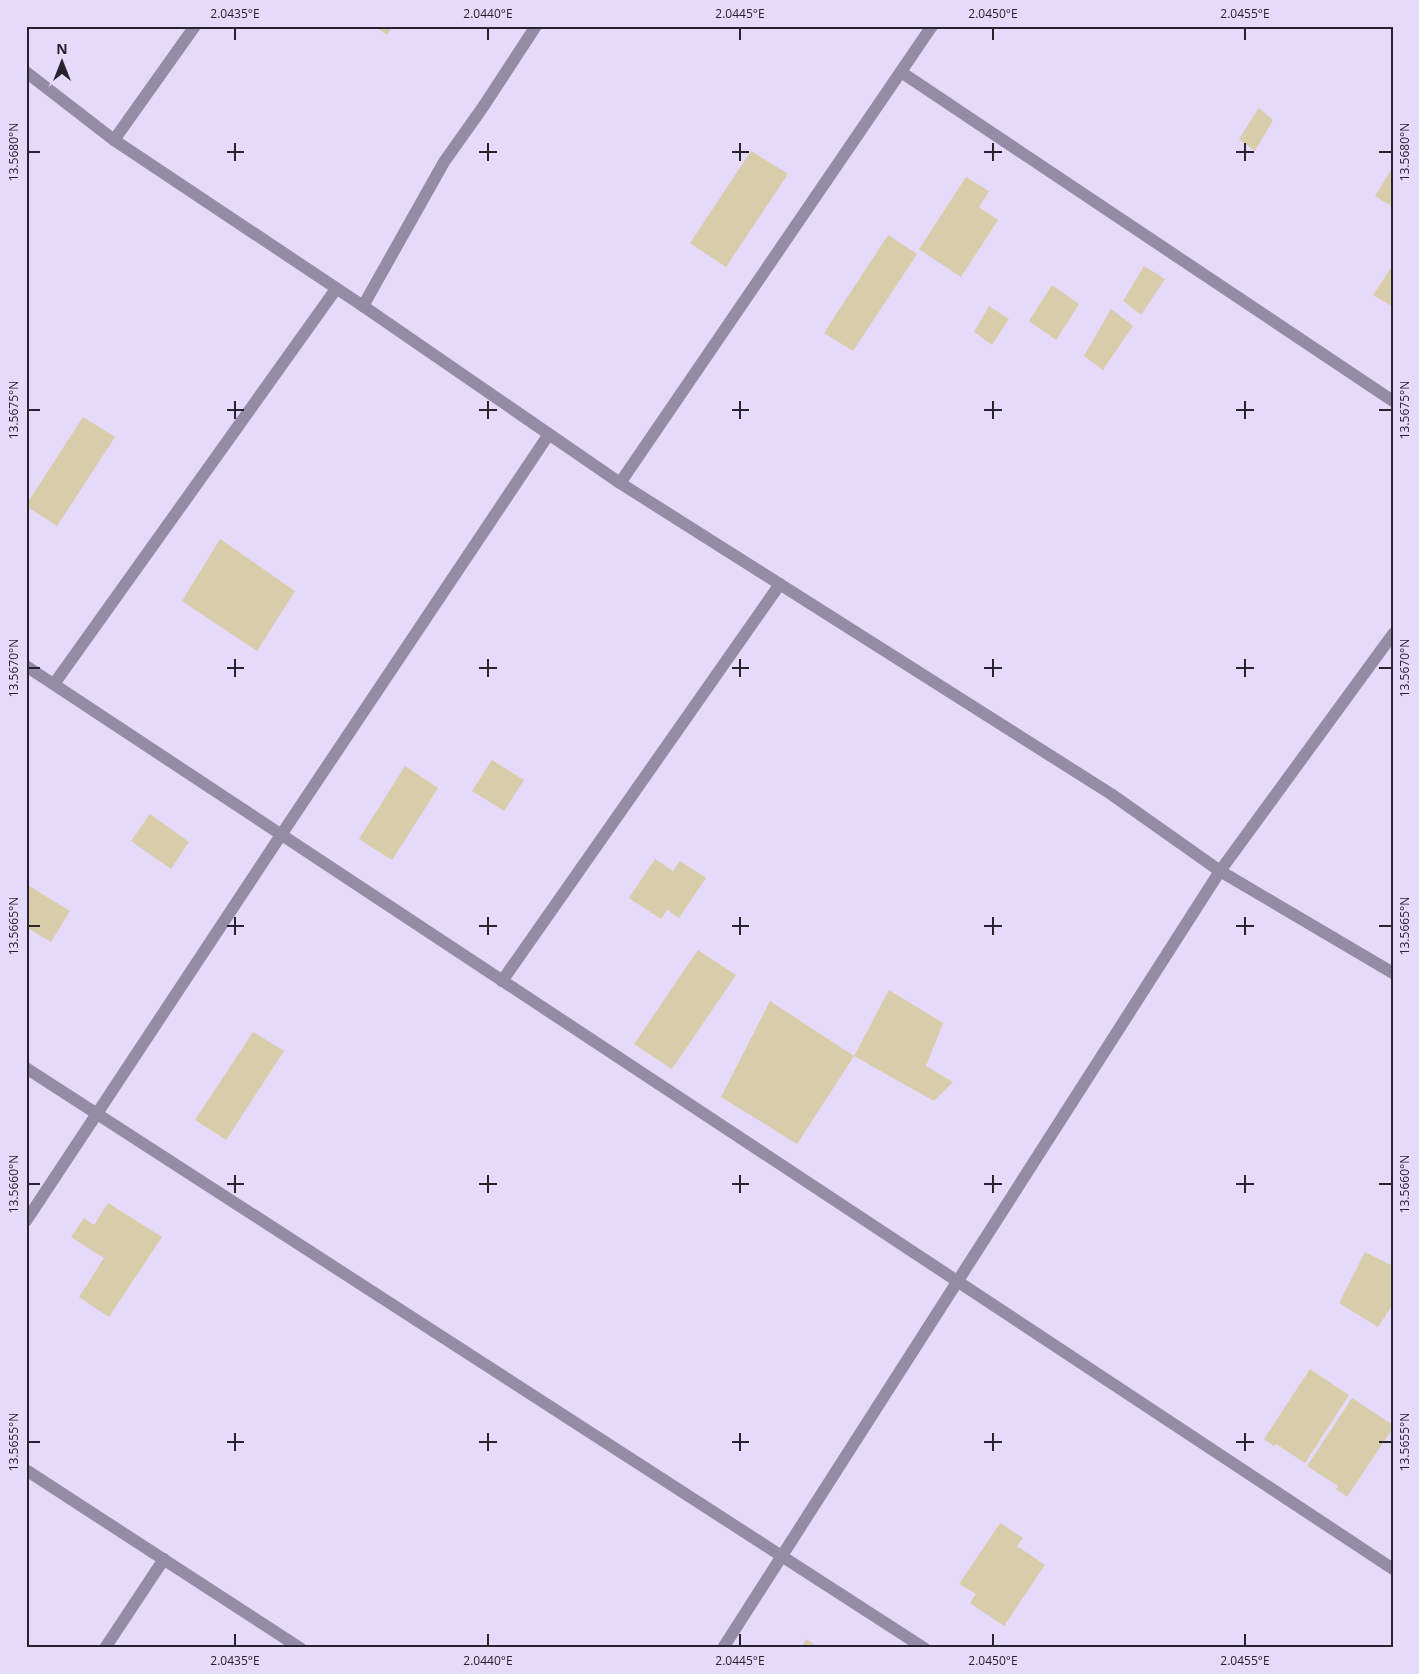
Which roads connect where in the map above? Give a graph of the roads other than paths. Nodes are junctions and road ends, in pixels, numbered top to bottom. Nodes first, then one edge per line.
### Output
1 (195, 26) edge
2 (536, 26) edge
3 (932, 26) edge
4 (26, 72) edge
5 (901, 72) junction
6 (114, 140) junction
7 (336, 288) junction
8 (363, 306) junction
9 (1393, 401) edge
10 (550, 434) junction
11 (620, 483) junction
12 (780, 584) junction
13 (1393, 634) edge
14 (26, 666) edge
15 (54, 684) junction
16 (281, 834) junction
17 (1220, 871) junction
18 (1393, 973) edge
19 (502, 981) junction
20 (26, 1068) edge
21 (98, 1114) junction
22 (26, 1222) edge
23 (958, 1282) junction
24 (26, 1470) edge
25 (782, 1556) junction
26 (164, 1559) junction
27 (1393, 1569) edge
28 (105, 1648) edge
29 (300, 1648) edge
30 (723, 1648) edge
31 (924, 1648) edge

1 - 6 street
2 - 8 street
3 - 5 street
4 - 6 street
5 - 9 street
5 - 11 street
6 - 7 street
7 - 8 street
7 - 15 street
8 - 10 street
10 - 11 street
10 - 16 street
11 - 12 street
12 - 17 street
12 - 19 street
13 - 17 street
14 - 15 street
15 - 16 street
16 - 19 street
16 - 21 street
17 - 18 street
17 - 23 street
19 - 23 street
20 - 21 street
21 - 22 street
21 - 25 street
23 - 25 street
23 - 27 street
24 - 26 street
25 - 30 street
25 - 31 street
26 - 28 street
26 - 29 street

